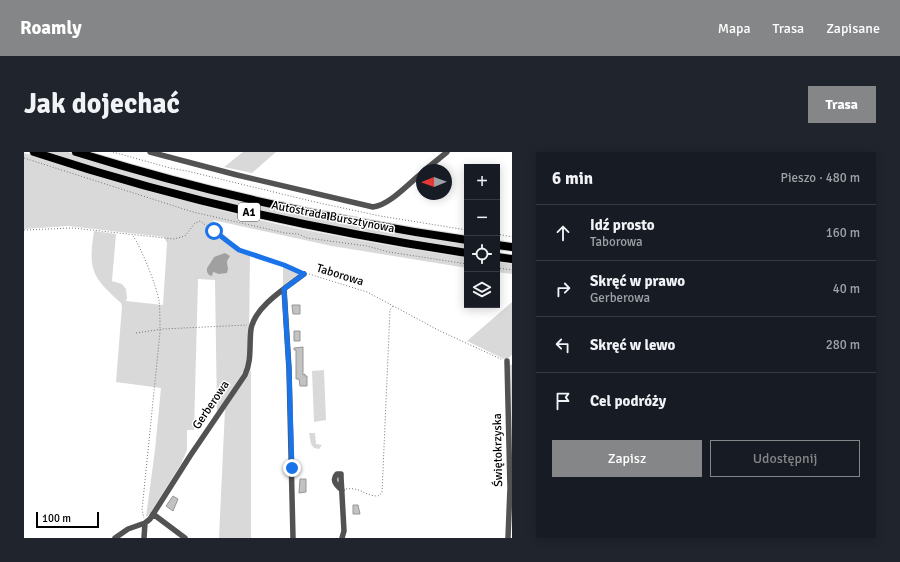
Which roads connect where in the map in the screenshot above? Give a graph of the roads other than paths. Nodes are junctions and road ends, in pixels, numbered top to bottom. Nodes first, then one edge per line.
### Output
1 (34, 152) edge
2 (76, 152) edge
3 (150, 152) edge
4 (447, 152) edge
5 (432, 164) edge
6 (416, 178) edge
7 (464, 240) edge
8 (500, 245) edge
9 (512, 247) edge
10 (464, 253) edge
11 (500, 257) edge
12 (512, 259) edge
13 (304, 274) road end
14 (284, 289) junction
15 (507, 361) road end
16 (342, 490) road end
17 (153, 514) junction
18 (146, 522) junction
19 (122, 536) edge
20 (115, 538) edge
21 (144, 538) edge
22 (185, 538) edge
23 (293, 538) edge
24 (342, 538) edge
25 (508, 538) edge

1 - 10 highway, Autostrada Bursztynowa / A1
2 - 7 highway, Autostrada Bursztynowa / A1
3 - 6 street
4 - 5 street
8 - 9 highway
11 - 12 highway
13 - 14 street, Gerberowa
14 - 17 street, Gerberowa
14 - 23 street
15 - 25 street, Świętokrzyska
16 - 24 street
17 - 18 street, Gerberowa
17 - 22 street
18 - 19 street, Gerberowa
18 - 21 street
19 - 20 street, Gerberowa

